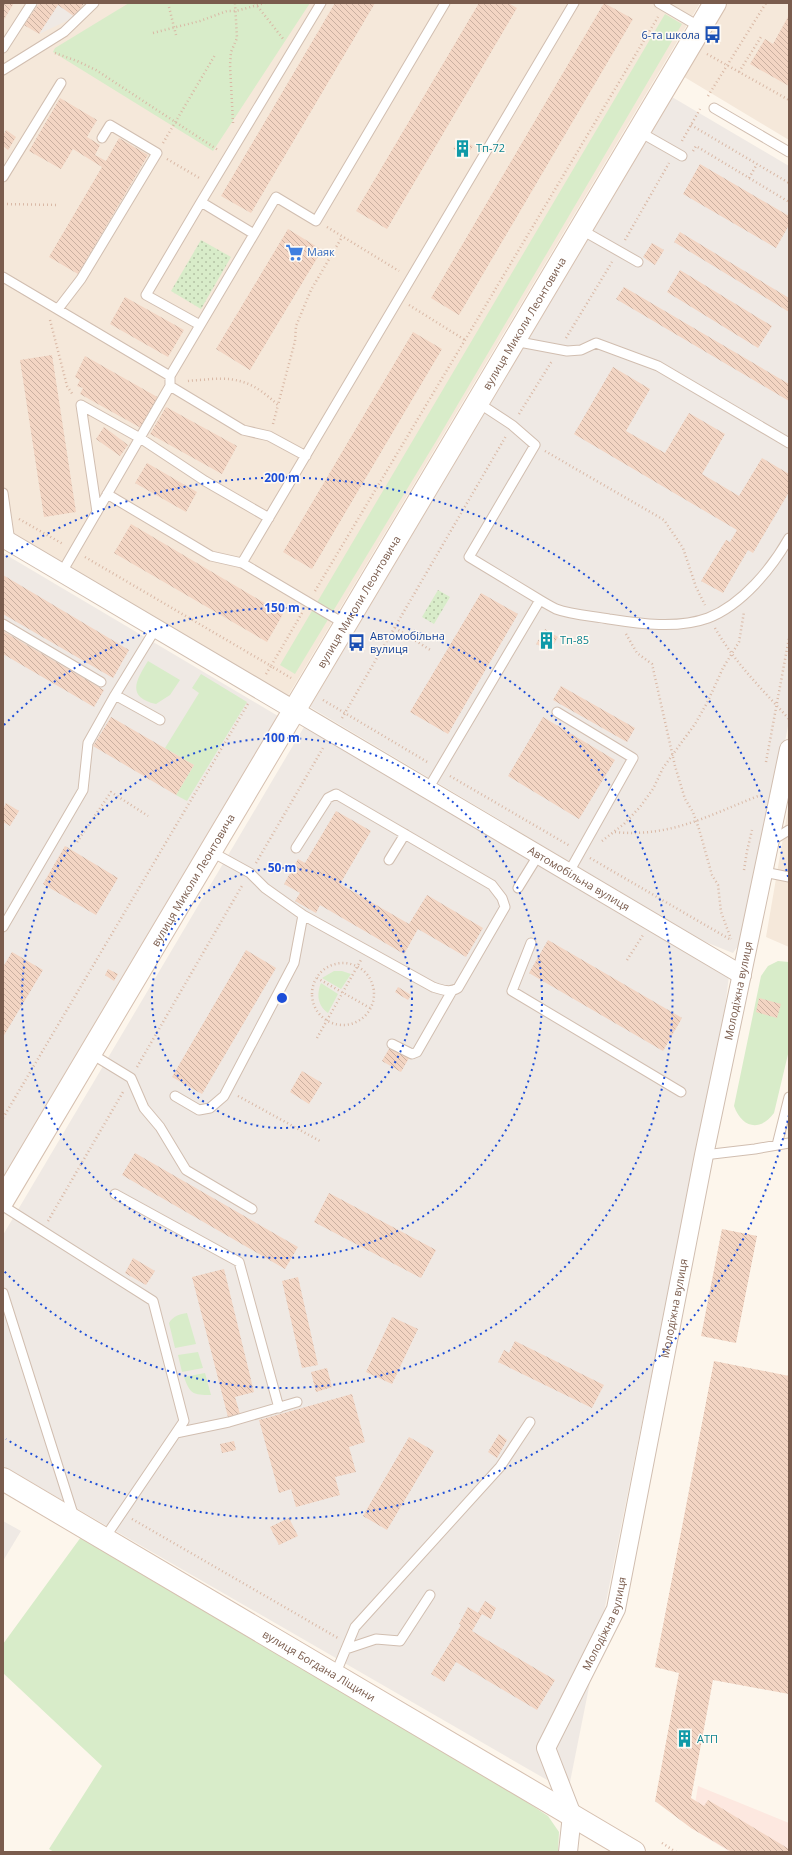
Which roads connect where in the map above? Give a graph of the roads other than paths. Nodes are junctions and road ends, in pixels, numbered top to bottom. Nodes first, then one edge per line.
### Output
1 (32, 3) edge
2 (94, 3) edge
3 (321, 3) edge
4 (445, 3) edge
5 (574, 3) edge
6 (714, 3) edge
7 (662, 4) edge
8 (700, 27) junction
9 (3, 48) edge
10 (3, 70) edge
11 (61, 83) dead end
12 (714, 108) dead end
13 (638, 130) junction
14 (102, 138) dead end
15 (789, 152) edge
16 (679, 154) road end
17 (3, 177) edge
18 (201, 202) junction
19 (580, 228) junction
20 (254, 234) junction
21 (638, 262) dead end
22 (3, 277) edge
23 (58, 309) junction
24 (200, 325) junction
25 (513, 341) junction
26 (170, 376) junction
27 (170, 386) junction
28 (477, 402) junction
29 (140, 438) junction
30 (789, 443) edge
31 (306, 456) junction
32 (3, 493) edge
33 (107, 494) junction
34 (97, 512) junction
35 (268, 518) junction
36 (789, 538) edge
37 (7, 540) edge
38 (242, 563) junction
39 (62, 572) junction
40 (540, 600) junction
41 (3, 624) edge
42 (345, 624) junction
43 (156, 628) junction
44 (101, 682) dead end
45 (115, 695) junction
46 (294, 710) junction
47 (557, 712) dead end
48 (160, 720) dead end
49 (788, 761) edge
50 (428, 789) junction
51 (789, 830) edge
52 (405, 834) junction
53 (770, 842) junction
54 (296, 848) dead end
55 (210, 851) junction
56 (539, 854) junction
57 (389, 860) dead end
58 (569, 872) junction
59 (764, 872) junction
60 (789, 877) edge
61 (518, 888) dead end
62 (302, 915) junction
63 (3, 927) edge
64 (531, 943) dead end
65 (742, 975) junction
66 (452, 991) junction
67 (392, 1044) dead end
68 (90, 1053) junction
69 (681, 1092) dead end
70 (175, 1096) dead end
71 (789, 1097) edge
72 (789, 1143) edge
73 (777, 1145) junction
74 (704, 1155) junction
75 (115, 1194) dead end
76 (3, 1200) edge
77 (3, 1206) edge
78 (252, 1209) dead end
79 (3, 1293) edge
80 (297, 1402) dead end
81 (279, 1408) junction
82 (530, 1422) dead end
83 (176, 1433) junction
84 (4, 1481) edge
85 (76, 1522) junction
86 (104, 1539) junction
87 (430, 1595) dead end
88 (347, 1647) junction
89 (335, 1675) junction
90 (572, 1815) junction
91 (568, 1852) edge
92 (634, 1852) edge

1 - 9 lane
2 - 10 lane
3 - 18 lane
4 - 20 lane
5 - 31 lane
6 - 8 street, вулиця Миколи Леонтовича
7 - 8 lane
8 - 13 street, вулиця Миколи Леонтовича
11 - 17 lane
12 - 15 lane
13 - 16 lane
13 - 19 street, вулиця Миколи Леонтовича
14 - 23 lane
18 - 20 lane
18 - 24 lane
19 - 21 lane
19 - 25 street, вулиця Миколи Леонтовича
20 - 24 lane
22 - 23 lane
23 - 26 lane
24 - 26 lane
25 - 28 street, вулиця Миколи Леонтовича
25 - 30 lane
26 - 27 lane
27 - 29 lane
27 - 31 lane
28 - 40 lane
28 - 42 street, вулиця Миколи Леонтовича
29 - 33 lane
29 - 34 lane
29 - 35 lane
31 - 35 lane
32 - 37 lane
33 - 34 lane
33 - 38 lane
34 - 39 lane
35 - 38 lane
36 - 40 lane
37 - 39 street, Автомобільна вулиця
38 - 42 lane
39 - 43 street, Автомобільна вулиця
40 - 50 lane
41 - 44 lane
42 - 46 street, вулиця Миколи Леонтовича
43 - 45 lane
43 - 46 street, Автомобільна вулиця
45 - 48 lane
45 - 63 lane
46 - 50 street, Автомобільна вулиця
46 - 55 street, вулиця Миколи Леонтовича
47 - 58 lane
49 - 53 street, Молодіжна вулиця
50 - 56 street, Автомобільна вулиця
51 - 53 lane
52 - 54 lane
52 - 57 lane
52 - 66 lane
53 - 59 street, Молодіжна вулиця
55 - 62 lane
55 - 68 street, вулиця Миколи Леонтовича
56 - 58 street, Автомобільна вулиця
56 - 61 lane
58 - 65 street, Автомобільна вулиця
59 - 60 lane
59 - 65 street, Молодіжна вулиця
62 - 66 lane
62 - 70 lane
64 - 69 lane
65 - 74 street, Молодіжна вулиця
66 - 67 lane
68 - 76 street, вулиця Миколи Леонтовича
68 - 78 lane
71 - 73 lane
72 - 73 lane
73 - 74 lane
74 - 90 street, Молодіжна вулиця
75 - 81 lane
77 - 83 lane
79 - 85 lane
80 - 81 lane
81 - 83 lane
82 - 88 lane
83 - 86 lane
84 - 85 street, вулиця Богдана Ліщини
85 - 86 street, вулиця Богдана Ліщини
86 - 89 street, вулиця Богдана Ліщини
87 - 88 lane
88 - 89 lane
89 - 90 street, вулиця Богдана Ліщини
90 - 91 street, Молодіжна вулиця
90 - 92 street, вулиця Богдана Ліщини

